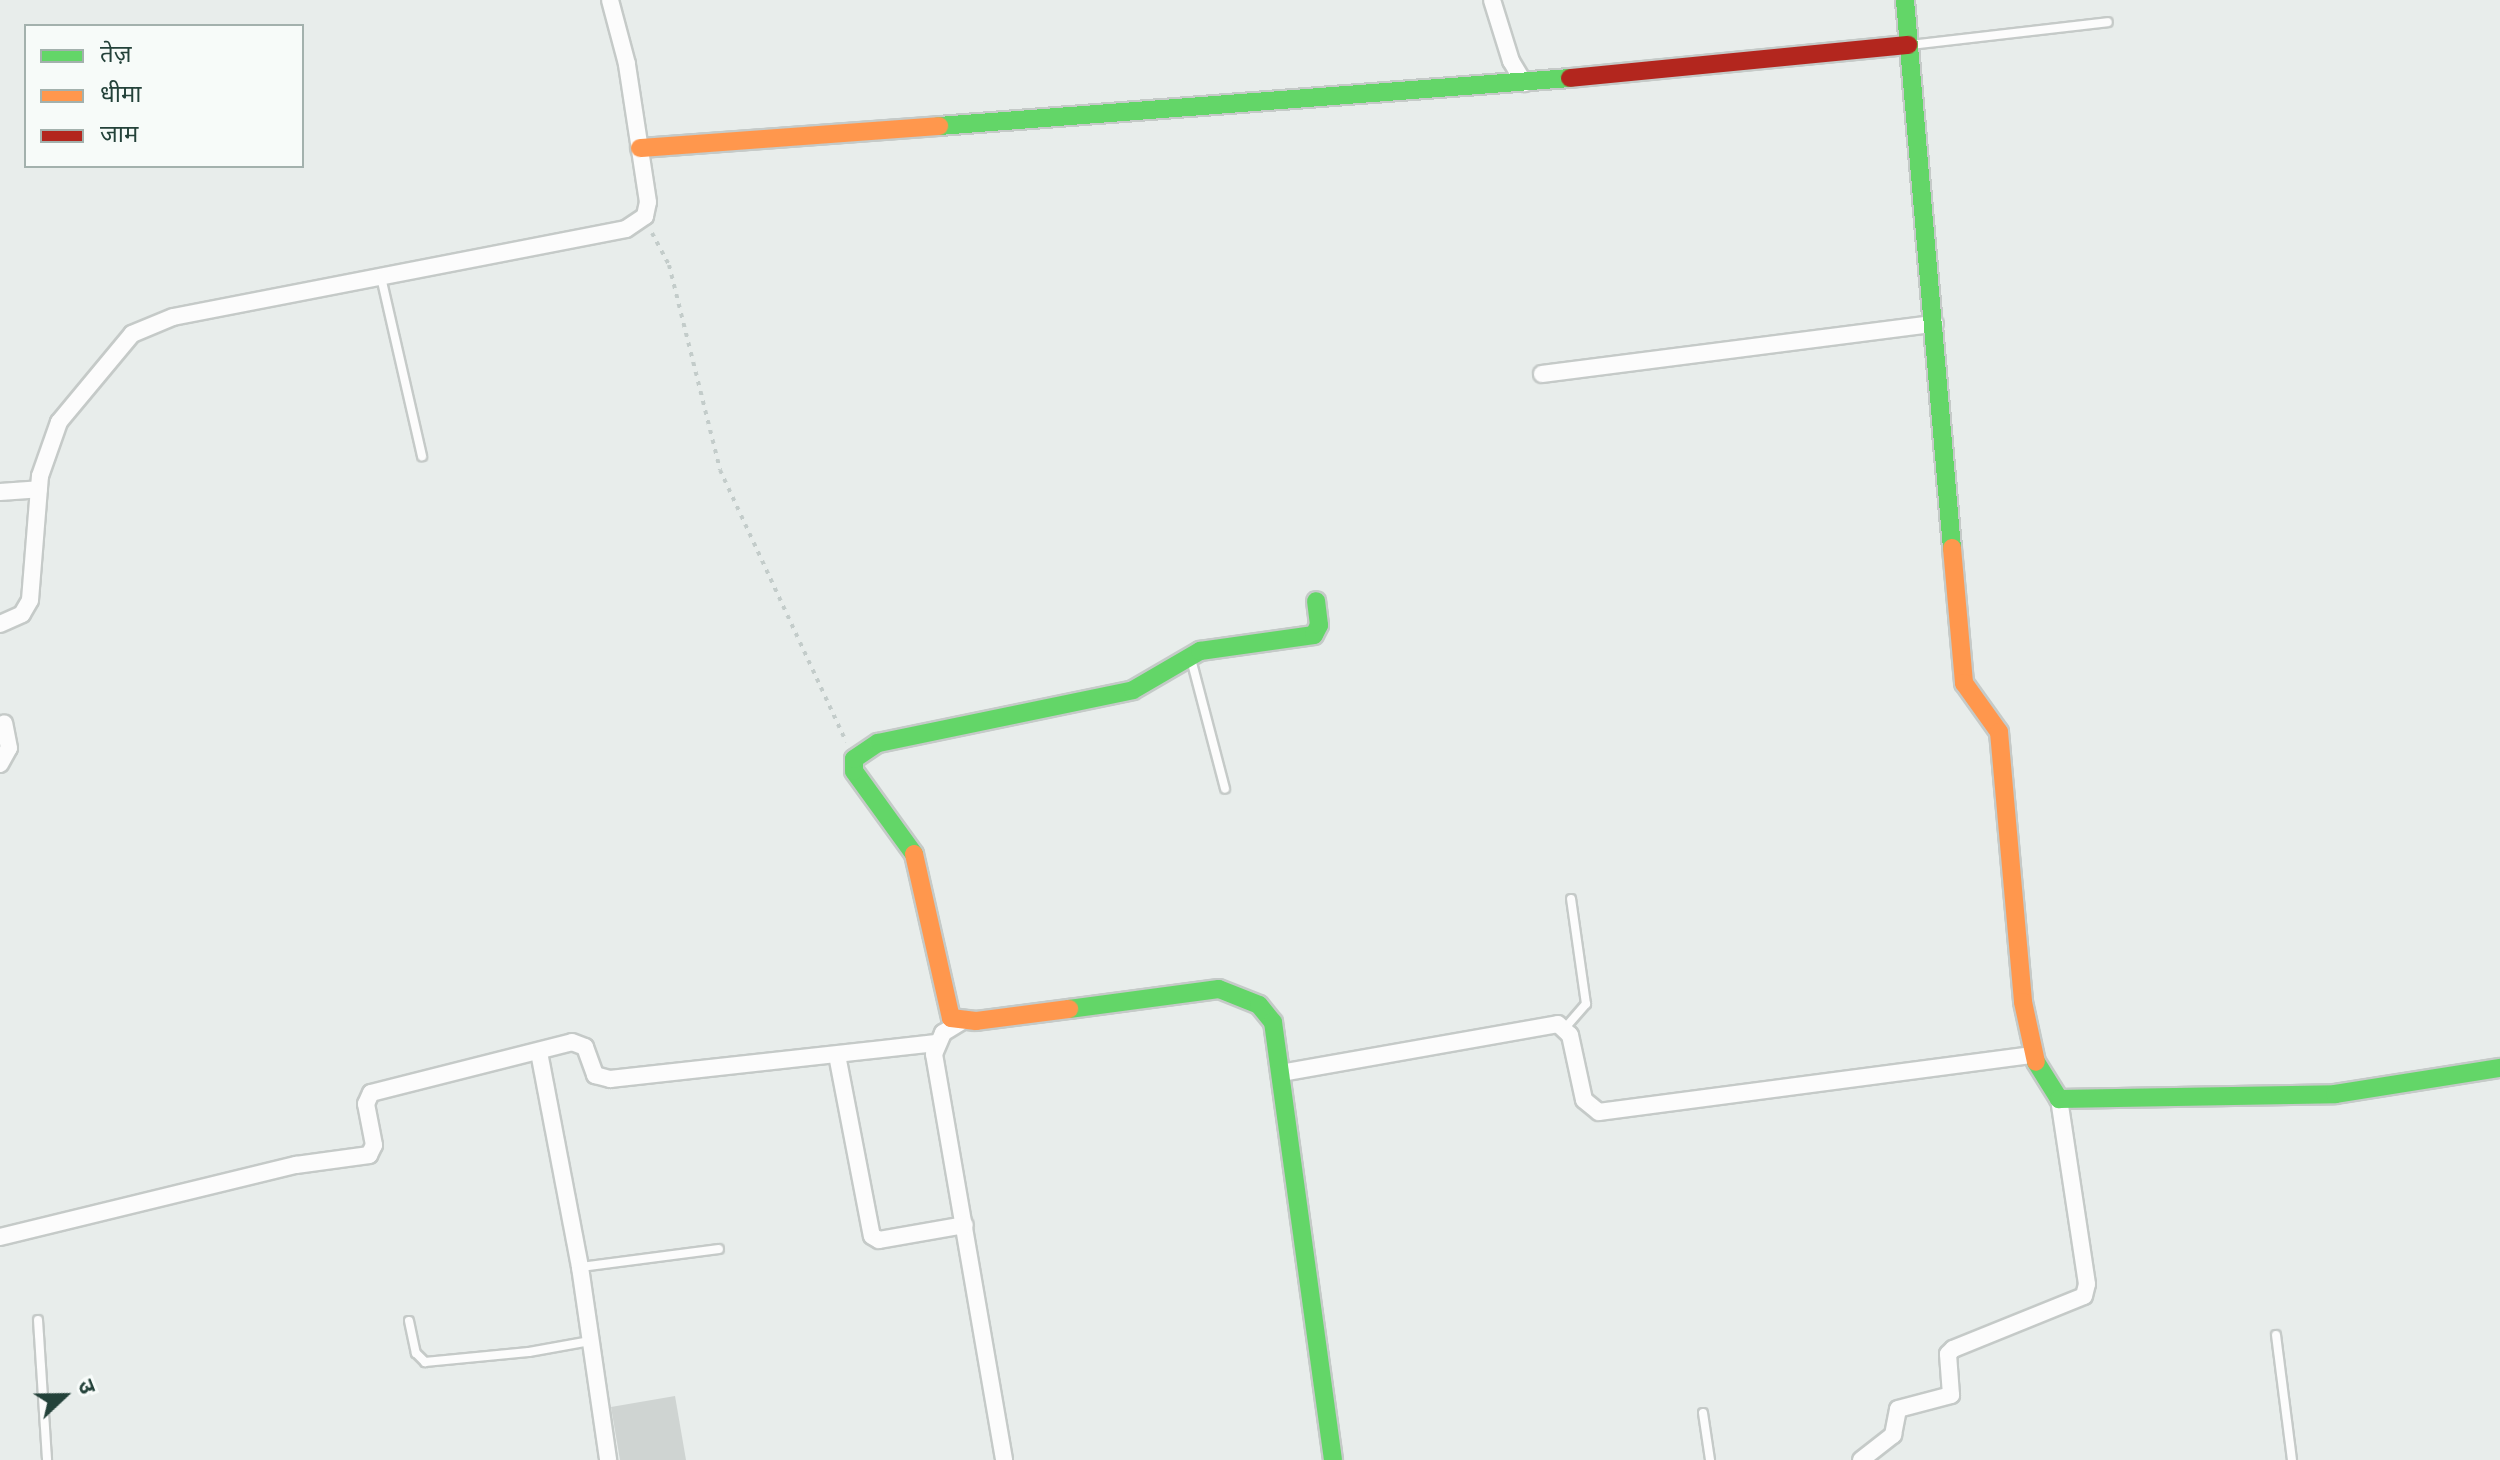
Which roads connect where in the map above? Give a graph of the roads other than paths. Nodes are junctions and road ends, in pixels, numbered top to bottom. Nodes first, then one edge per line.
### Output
1 (610, 0) edge
2 (1492, 0) edge
3 (1905, 0) edge
4 (2108, 22) dead end
5 (1908, 45) junction
6 (1524, 83) junction
7 (640, 148) junction
8 (381, 277) junction
9 (1935, 324) junction
10 (1542, 374) dead end
11 (422, 456) dead end
12 (39, 489) junction
13 (0, 492) edge
14 (1316, 601) dead end
15 (0, 624) edge
16 (1190, 659) junction
17 (4, 723) dead end
18 (0, 764) edge
19 (1225, 789) dead end
20 (1571, 899) dead end
21 (961, 1022) junction
22 (1565, 1028) junction
23 (936, 1043) junction
24 (539, 1052) junction
25 (837, 1055) junction
26 (2032, 1055) junction
27 (2500, 1068) edge
28 (1281, 1073) junction
29 (2059, 1099) junction
30 (965, 1225) junction
31 (0, 1237) edge
32 (719, 1249) dead end
33 (580, 1267) junction
34 (38, 1320) dead end
35 (409, 1321) dead end
36 (2276, 1335) dead end
37 (590, 1341) junction
38 (1703, 1413) dead end
39 (47, 1460) edge
40 (608, 1460) edge
41 (1004, 1460) edge
42 (1333, 1460) edge
43 (1710, 1460) edge
44 (1861, 1460) edge
45 (2292, 1460) edge

1 - 7 street
2 - 6 street
3 - 5 street
4 - 5 lane
5 - 6 street
5 - 9 street
6 - 7 street
7 - 8 street
8 - 11 lane
8 - 12 street
9 - 10 street
9 - 26 street
12 - 13 street
12 - 15 street
14 - 16 street
16 - 19 lane
16 - 21 street
17 - 18 street
20 - 22 lane
21 - 23 street
21 - 28 street
22 - 26 street
22 - 28 street
23 - 25 street
23 - 30 street
24 - 25 street
24 - 31 street
24 - 33 street
25 - 30 street
26 - 29 street
27 - 29 street
28 - 42 street
29 - 44 street
30 - 41 street
32 - 33 lane
33 - 37 street
34 - 39 lane
35 - 37 lane
36 - 45 lane
37 - 40 street
38 - 43 lane

